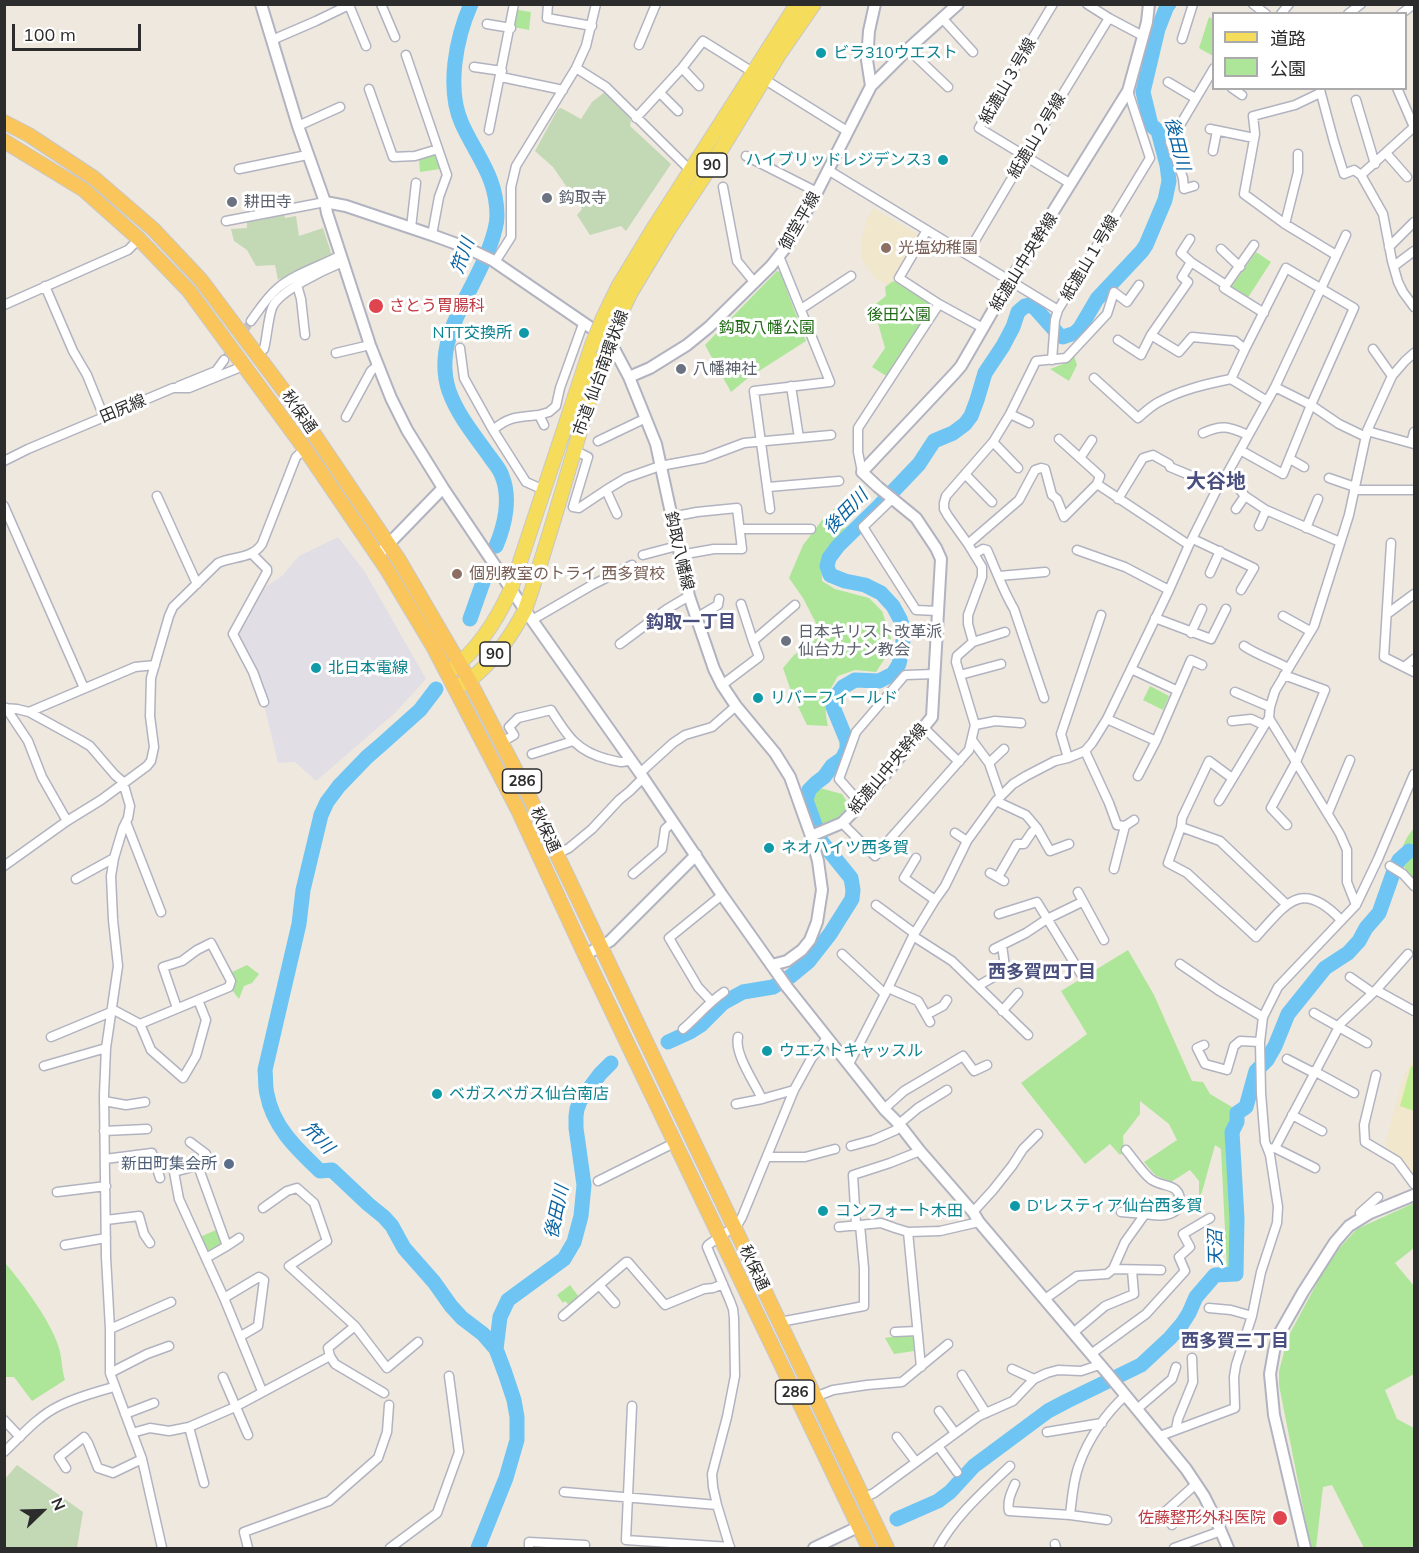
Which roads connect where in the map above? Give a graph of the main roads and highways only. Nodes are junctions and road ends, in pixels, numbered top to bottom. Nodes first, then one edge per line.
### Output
1 (797, 4) edge
2 (814, 4) edge
3 (760, 75) junction
4 (4, 122) edge
5 (4, 141) edge
6 (460, 663) junction
7 (447, 673) junction
8 (470, 680) junction
9 (455, 688) junction
10 (869, 1548) edge
11 (887, 1548) edge

1 - 3 main road, 市道 仙台南環状線 / 90
2 - 3 main road, 市道 仙台南環状線 / 90
3 - 6 main road, 市道 仙台南環状線 / 90, bridge
3 - 8 main road, 市道 仙台南環状線 / 90, bridge
4 - 6 highway, 秋保通 / 286
5 - 7 highway, 秋保通 / 286
6 - 7 main road, 市道 仙台南環状線 / 90
6 - 8 highway, 秋保通 / 286
7 - 9 highway, 秋保通 / 286
8 - 9 main road, 市道 仙台南環状線 / 90
8 - 11 highway, 秋保通 / 286
9 - 10 highway, 秋保通 / 286

